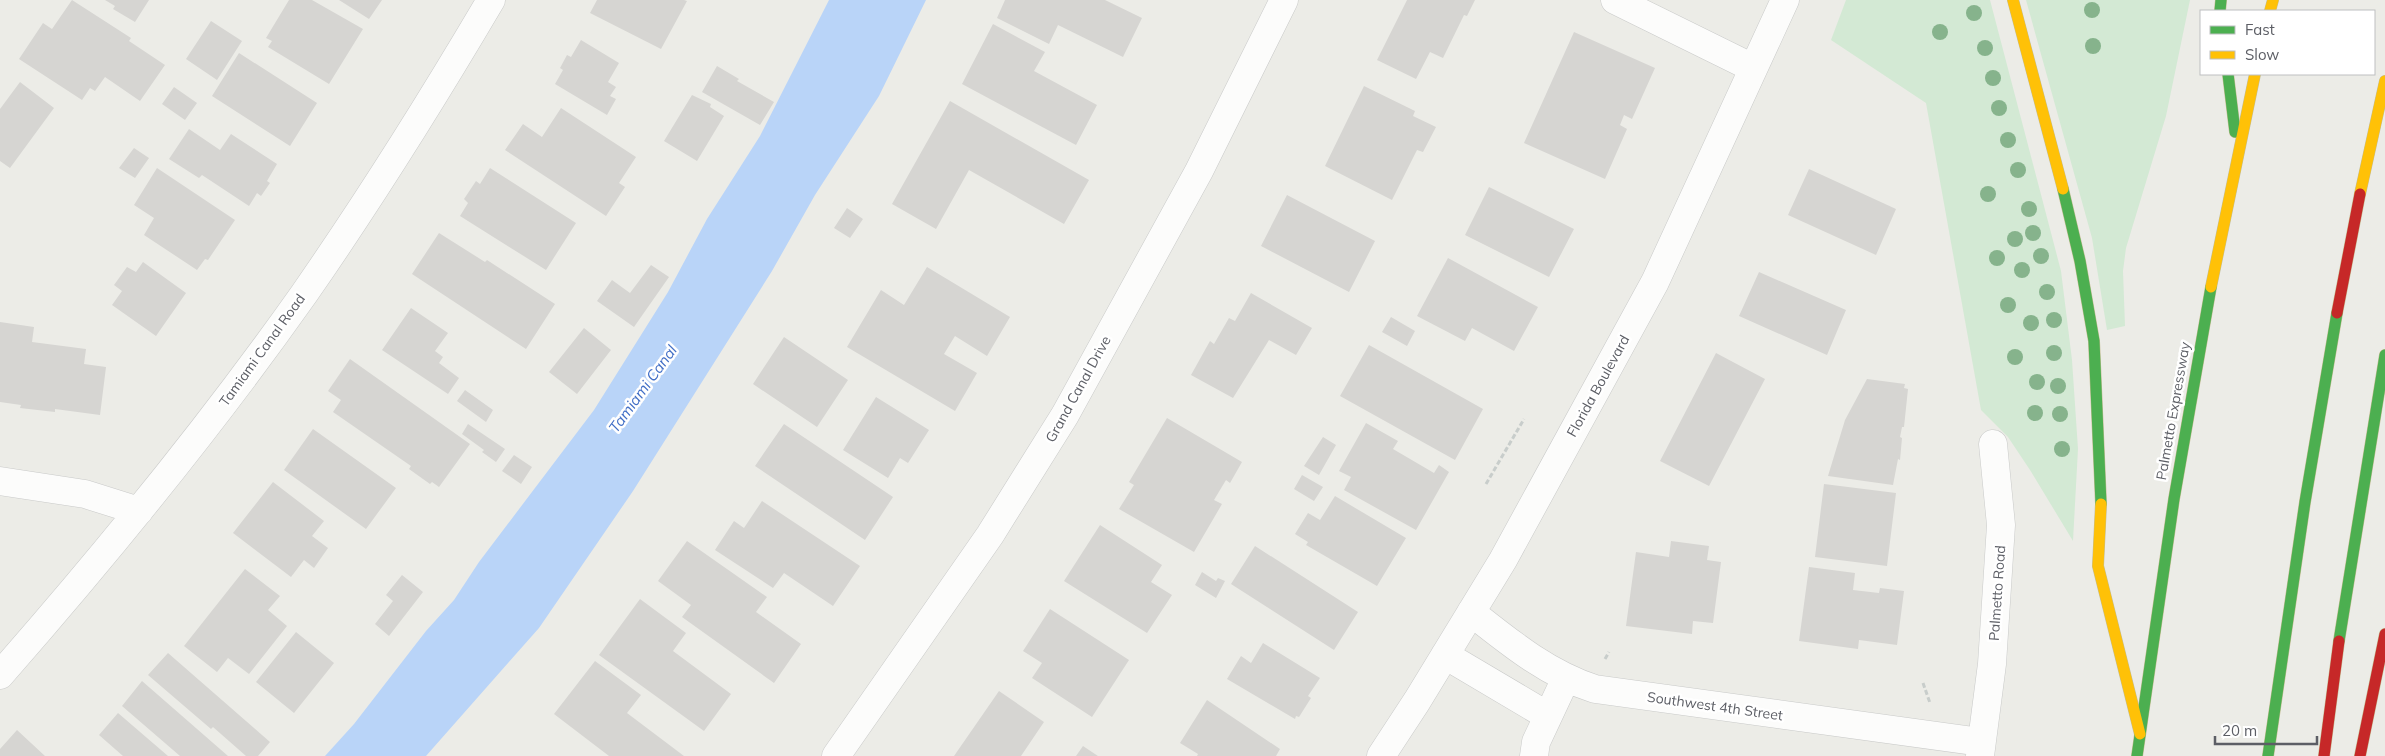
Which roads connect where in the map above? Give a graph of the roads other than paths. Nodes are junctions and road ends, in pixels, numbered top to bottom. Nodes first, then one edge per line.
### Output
1 (491, 0) edge
2 (1284, 0) edge
3 (1616, 0) edge
4 (1785, 0) edge
5 (2013, 0) edge
6 (1753, 68) junction
7 (2228, 75) edge
8 (2255, 75) edge
9 (2385, 81) edge
10 (2238, 150) junction
11 (2385, 355) edge
12 (1993, 444) dead end
13 (0, 480) edge
14 (138, 512) junction
15 (1471, 612) junction
16 (2385, 634) edge
17 (1445, 655) junction
18 (0, 676) edge
19 (1566, 678) junction
20 (1548, 716) junction
21 (2140, 734) junction
22 (1980, 749) edge
23 (836, 756) edge
24 (1381, 756) edge
25 (1534, 756) edge
26 (2137, 756) edge
27 (2268, 756) edge
28 (2324, 756) edge
29 (2360, 756) edge

1 - 14 street, Tamiami Canal Road
2 - 23 street, Grand Canal Drive
3 - 6 street
4 - 6 street, Florida Boulevard
5 - 21 highway
6 - 15 street, Florida Boulevard
7 - 10 highway
8 - 10 highway, Palmetto Expressway
9 - 27 highway
10 - 21 highway, Palmetto Expressway
11 - 28 highway
12 - 22 street, Palmetto Road
13 - 14 street
14 - 18 street, Tamiami Canal Road
15 - 17 street, Florida Boulevard
15 - 19 street, Southwest 4th Street
16 - 29 highway
17 - 20 street
17 - 24 street, Florida Boulevard
19 - 20 street
19 - 22 street, Southwest 4th Street
20 - 25 street
21 - 26 highway, Palmetto Expressway

